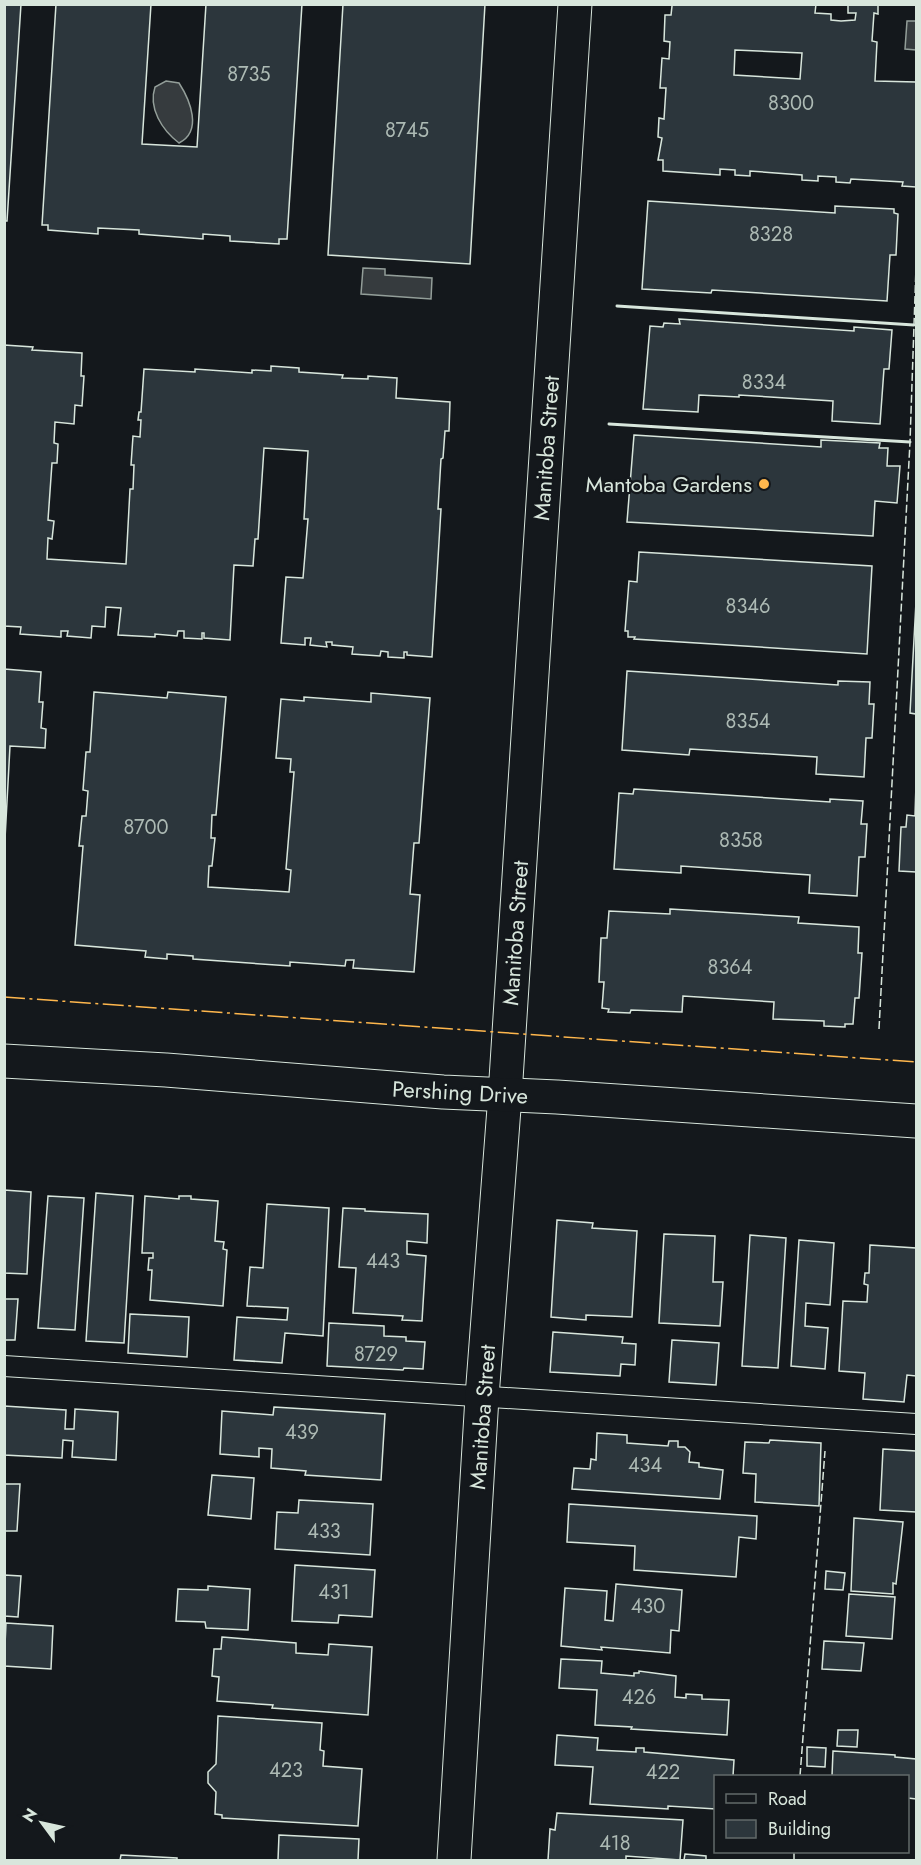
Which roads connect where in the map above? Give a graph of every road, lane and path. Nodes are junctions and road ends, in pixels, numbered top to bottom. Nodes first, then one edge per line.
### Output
1 (575, 4) edge
2 (4, 1061) edge
3 (505, 1095) junction
4 (916, 1121) edge
5 (4, 1366) edge
6 (482, 1397) junction
7 (916, 1424) edge
8 (454, 1860) edge

1 - 3 street, Manitoba Street
2 - 3 street, Pershing Drive
3 - 4 street, Pershing Drive
3 - 6 street, Manitoba Street
5 - 6 lane
6 - 7 lane
6 - 8 street, Manitoba Street

